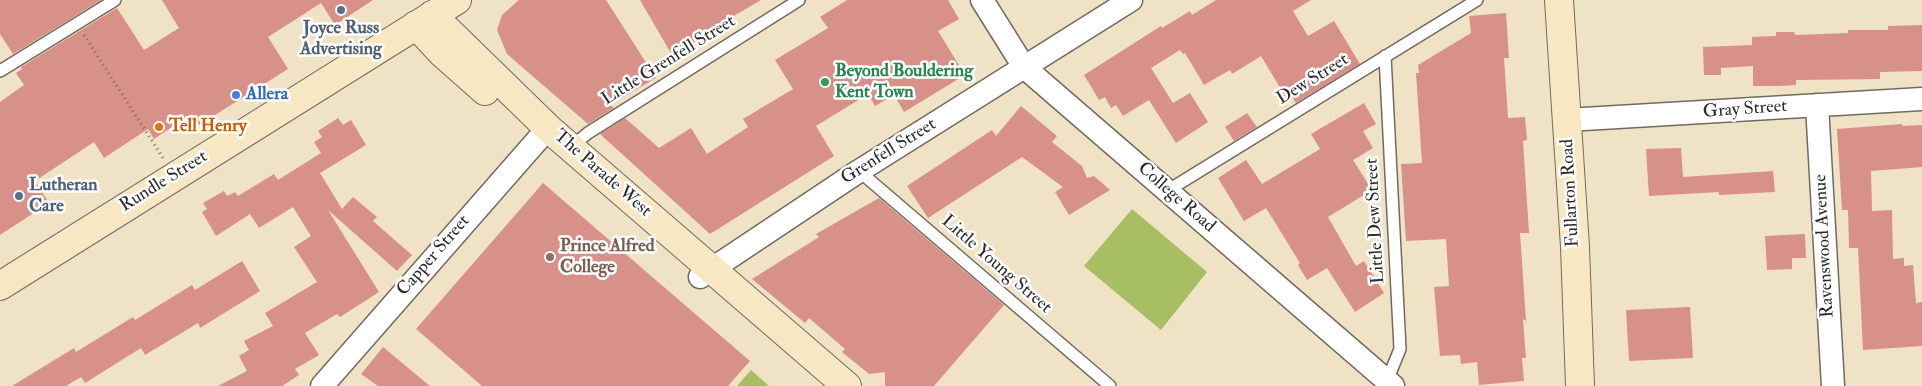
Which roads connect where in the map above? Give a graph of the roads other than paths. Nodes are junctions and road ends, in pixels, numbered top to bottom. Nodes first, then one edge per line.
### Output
1 (115, 0) edge
2 (456, 0) edge
3 (799, 0) edge
4 (982, 0) edge
5 (1131, 0) edge
6 (1477, 0) edge
7 (1560, 0) edge
8 (424, 20) junction
9 (1385, 56) junction
10 (1024, 67) junction
11 (0, 71) edge
12 (1922, 99) edge
13 (1817, 105) junction
14 (1567, 120) junction
15 (543, 133) junction
16 (565, 152) junction
17 (859, 171) junction
18 (1167, 191) junction
19 (706, 273) junction
20 (0, 286) edge
21 (1390, 384) edge
22 (322, 386) edge
23 (826, 386) edge
24 (847, 386) edge
25 (1110, 386) edge
26 (1580, 386) edge
27 (1833, 386) edge

1 - 11 lane
2 - 8 street, Rundle Street
3 - 16 lane, Little Grenfell Street
4 - 10 street, College Road
5 - 10 street, Grenfell Street
6 - 9 lane, Dew Street
7 - 14 street, Fullarton Road
8 - 15 street, The Parade West
8 - 20 street, Rundle Street
9 - 18 lane, Dew Street
9 - 21 lane, Little Dew Street
10 - 17 street, Grenfell Street
10 - 18 street, College Road
12 - 13 street, Gray Street
13 - 14 street, Gray Street
13 - 27 street, Ravenswood Avenue
14 - 26 street, Fullarton Road
15 - 16 street, The Parade West
15 - 22 street, Capper Street
16 - 19 street, The Parade West
17 - 19 street, Grenfell Street
17 - 25 lane, Little Young Street
18 - 21 street, College Road
19 - 23 street, The Parade West
19 - 24 street, The Parade West

